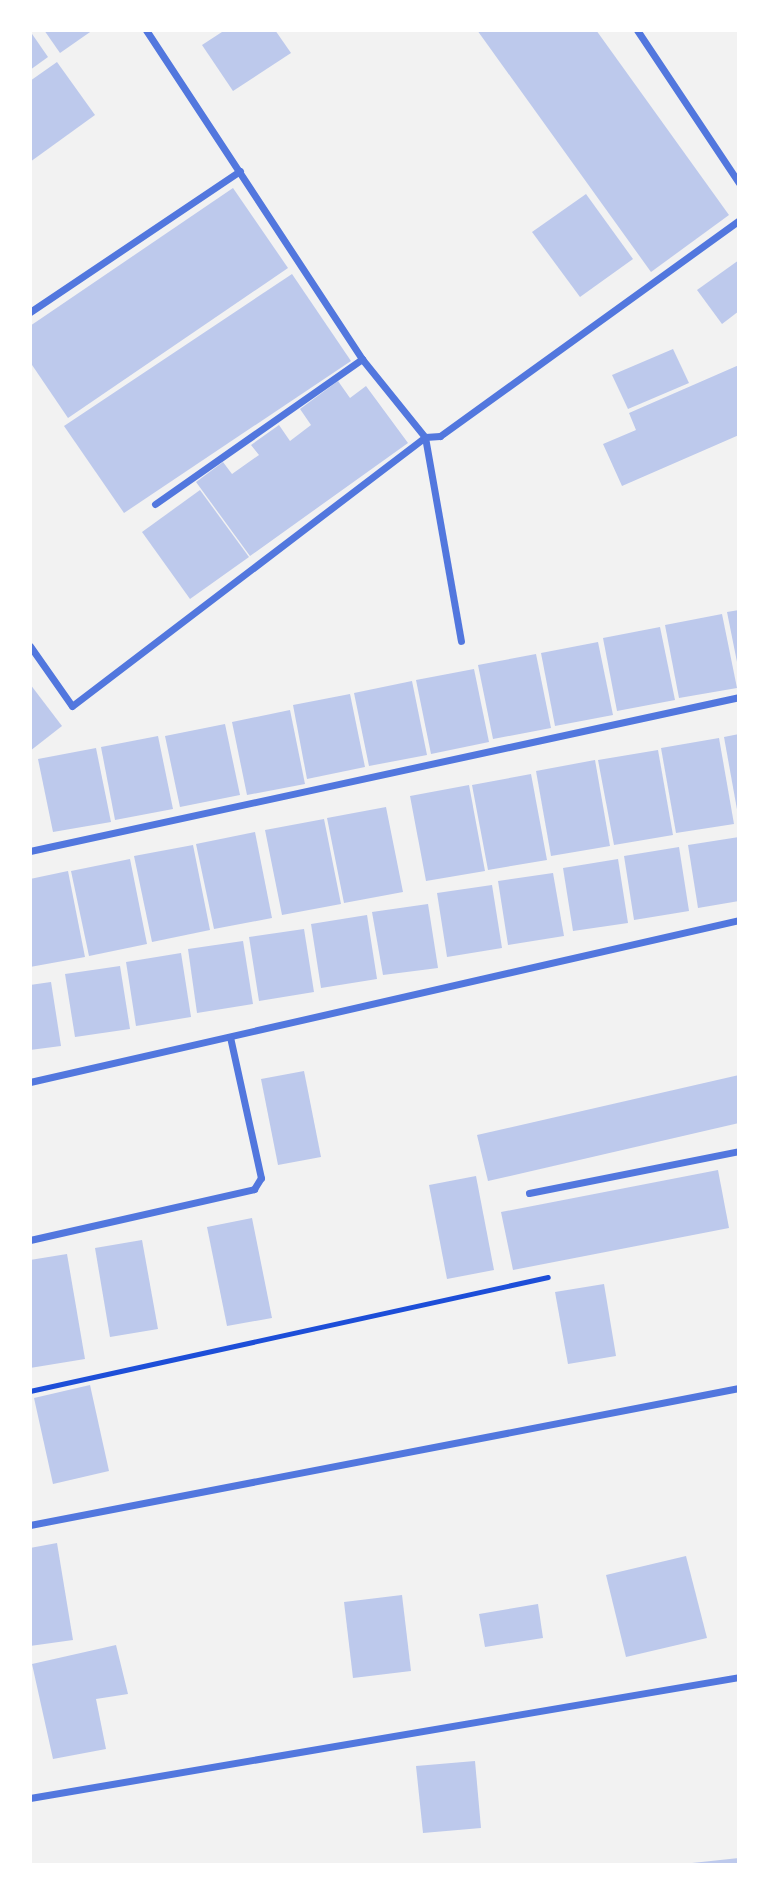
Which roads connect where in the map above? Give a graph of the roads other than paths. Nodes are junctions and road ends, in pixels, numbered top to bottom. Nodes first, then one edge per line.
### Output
1 (146, 30) edge
2 (637, 30) edge
3 (240, 171) junction
4 (739, 183) edge
5 (739, 220) edge
6 (30, 312) edge
7 (362, 359) junction
8 (425, 438) junction
9 (155, 504) dead end
10 (461, 641) dead end
11 (30, 646) edge
12 (739, 697) edge
13 (30, 851) edge
14 (739, 920) edge
15 (230, 1037) junction
16 (30, 1082) edge
17 (739, 1151) edge
18 (528, 1193) dead end
19 (30, 1240) edge
20 (739, 1388) edge
21 (30, 1525) edge
22 (739, 1677) edge
23 (30, 1798) edge

1 - 3 street
2 - 4 street
3 - 6 street
3 - 7 street
5 - 8 street
7 - 8 street
7 - 9 street
8 - 10 street
8 - 11 street
12 - 13 street
14 - 15 street
15 - 16 street
15 - 19 street
17 - 18 street
20 - 21 street
22 - 23 street

